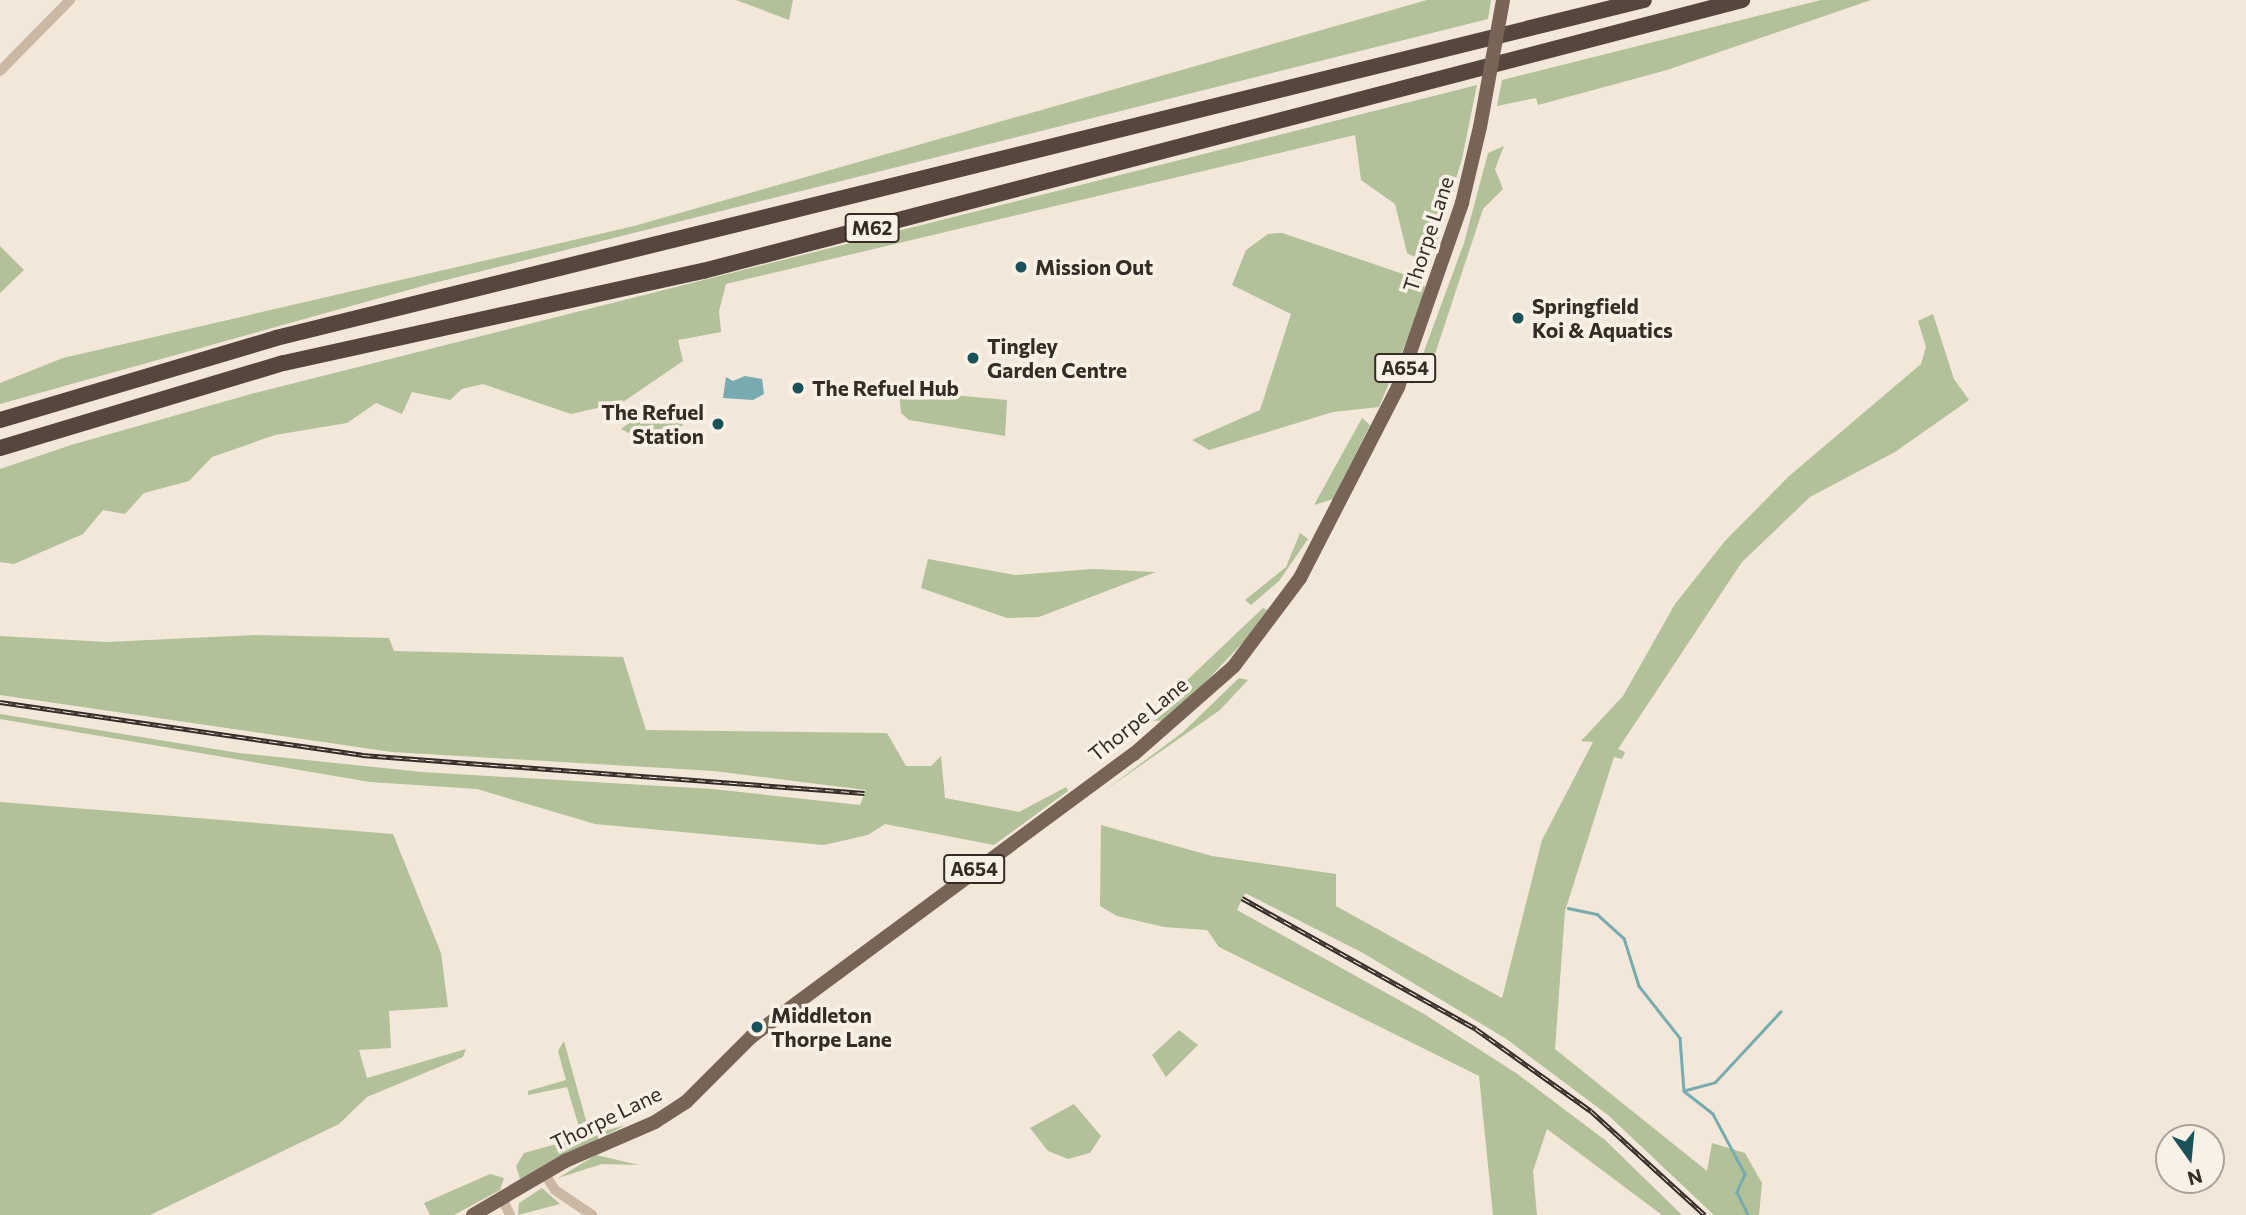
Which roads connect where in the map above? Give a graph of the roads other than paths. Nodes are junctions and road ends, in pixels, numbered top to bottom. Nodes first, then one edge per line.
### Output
1 (70, 0) edge
2 (1503, 0) edge
3 (1644, 0) edge
4 (1742, 0) edge
5 (0, 71) edge
6 (0, 420) edge
7 (0, 448) edge
8 (544, 1173) junction
9 (502, 1198) junction
10 (473, 1215) edge
11 (510, 1215) edge
12 (592, 1215) edge

1 - 5 street
2 - 8 main road, Thorpe Lane / A654, bridge
3 - 6 highway, M62
4 - 7 highway, M62
8 - 9 main road, Thorpe Lane / A654
8 - 12 street
9 - 10 main road, Thorpe Lane / A654
9 - 11 street

